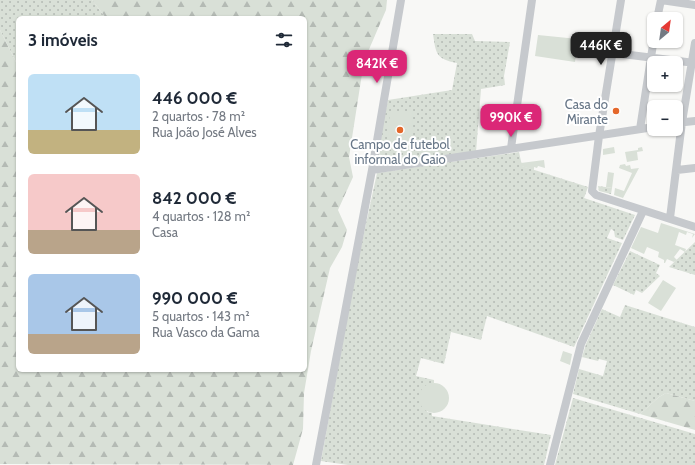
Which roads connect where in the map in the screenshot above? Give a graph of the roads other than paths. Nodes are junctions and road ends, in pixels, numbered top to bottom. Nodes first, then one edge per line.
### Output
1 (401, 0) edge
2 (532, 0) edge
3 (621, 0) edge
4 (661, 0) edge
5 (695, 5) edge
6 (658, 12) edge
7 (695, 43) edge
8 (582, 49) dead end
9 (613, 53) junction
10 (647, 57) edge
11 (683, 61) edge
12 (694, 63) edge
13 (647, 83) edge
14 (683, 107) edge
15 (695, 121) edge
16 (683, 122) edge
17 (647, 128) edge
18 (640, 129) junction
19 (599, 136) junction
20 (679, 136) edge
21 (512, 148) junction
22 (695, 168) edge
23 (372, 170) junction
24 (678, 170) junction
25 (642, 211) junction
26 (670, 218) junction
27 (695, 227) edge
28 (316, 465) edge
29 (550, 465) edge

1 - 23 street
2 - 21 street
3 - 9 street
4 - 5 street
4 - 6 street
7 - 12 street
8 - 9 street
9 - 10 street
9 - 19 street
11 - 12 street
12 - 14 street
13 - 18 street
15 - 16 street
17 - 18 street
18 - 19 street
19 - 21 street
19 - 25 street
20 - 24 street
21 - 23 street
22 - 24 street
23 - 28 street
24 - 26 street
25 - 26 street
25 - 29 street
26 - 27 street

